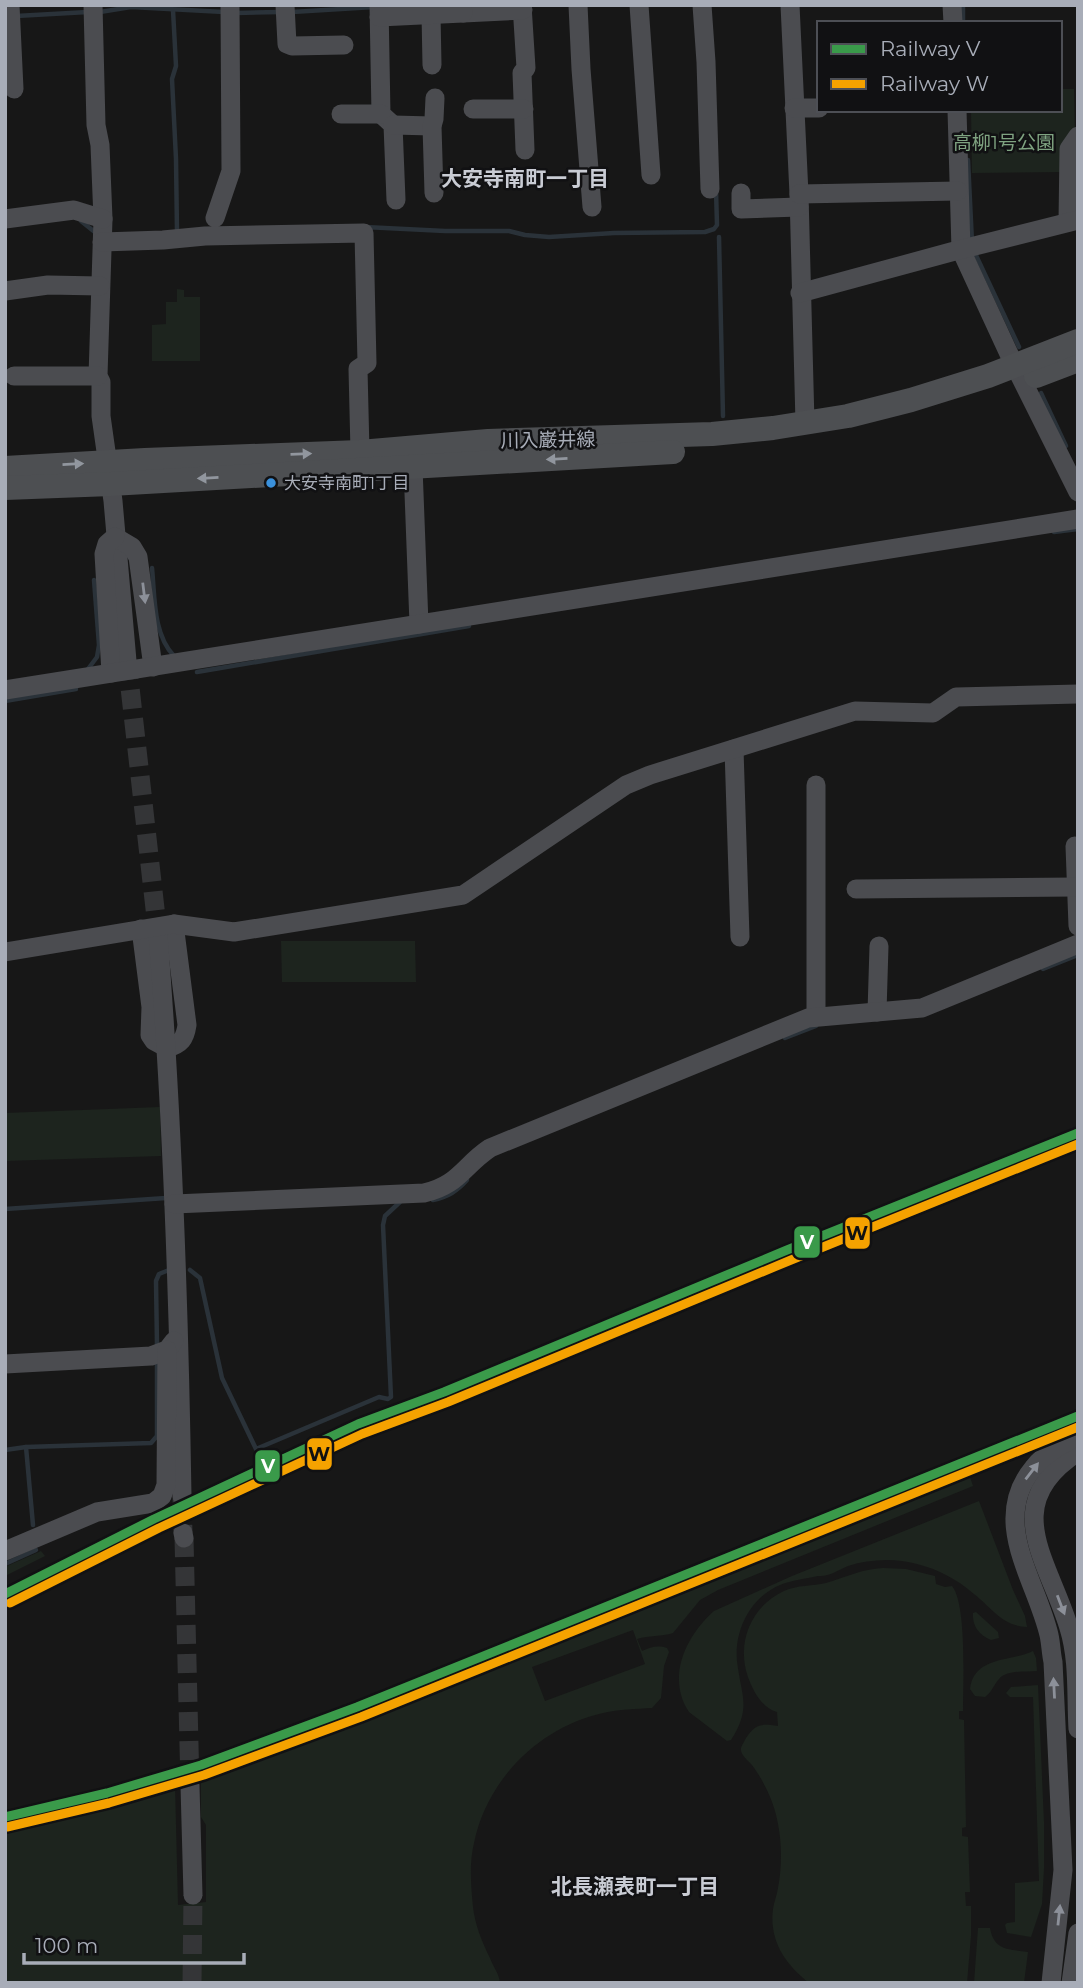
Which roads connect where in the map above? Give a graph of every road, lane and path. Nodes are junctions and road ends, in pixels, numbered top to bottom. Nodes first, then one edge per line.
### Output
1 (578, 5) edge
2 (639, 5) edge
3 (702, 5) edge
4 (790, 5) edge
5 (522, 7) edge
6 (463, 9) edge
7 (93, 10) edge
8 (230, 10) edge
9 (285, 11) edge
10 (379, 12) edge
11 (11, 13) edge
12 (431, 14) junction
13 (344, 46) dead end
14 (432, 65) dead end
15 (14, 89) dead end
16 (435, 99) dead end
17 (794, 108) junction
18 (817, 108) edge
19 (524, 109) junction
20 (473, 110) dead end
21 (957, 112) edge
22 (341, 114) dead end
23 (387, 119) junction
24 (432, 126) junction
25 (1078, 136) edge
26 (525, 150) dead end
27 (650, 175) dead end
28 (710, 189) dead end
29 (958, 191) junction
30 (435, 193) dead end
31 (741, 193) dead end
32 (396, 200) dead end
33 (799, 201) junction
34 (592, 208) dead end
35 (215, 218) dead end
36 (5, 219) edge
37 (1073, 221) edge
38 (102, 233) junction
39 (970, 248) junction
40 (100, 286) junction
41 (5, 291) edge
42 (800, 293) junction
43 (1078, 341) edge
44 (1078, 360) edge
45 (1019, 373) junction
46 (14, 376) dead end
47 (98, 376) junction
48 (805, 423) junction
49 (360, 452) junction
50 (1071, 464) edge
51 (413, 467) junction
52 (5, 468) edge
53 (109, 473) junction
54 (5, 488) edge
55 (1078, 492) edge
56 (1078, 519) edge
57 (116, 537) junction
58 (419, 624) junction
59 (127, 661) tunnel mouth
60 (153, 667) junction
61 (111, 673) junction
62 (5, 690) edge
63 (1078, 694) edge
64 (734, 749) junction
65 (816, 785) dead end
66 (1075, 846) dead end
67 (1076, 887) junction
68 (856, 889) dead end
69 (1078, 926) edge
70 (158, 929) junction
71 (740, 937) dead end
72 (1078, 944) edge
73 (879, 946) dead end
74 (5, 951) edge
75 (877, 1012) junction
76 (816, 1016) junction
77 (167, 1048) junction
78 (174, 1204) junction
79 (165, 1348) junction
80 (5, 1364) edge
81 (1078, 1436) edge
82 (1078, 1452) edge
83 (183, 1496) tunnel mouth
84 (5, 1551) edge
85 (1078, 1729) edge
86 (190, 1786) tunnel mouth
87 (193, 1895) tunnel mouth
88 (1078, 1933) edge
89 (1051, 1983) edge
90 (1071, 1983) edge

1 - 34 street
2 - 27 street
3 - 28 street
4 - 17 street
5 - 6 street
5 - 19 street
6 - 12 street
7 - 38 street
8 - 35 street
9 - 13 street
10 - 12 street
10 - 23 street
11 - 15 street
12 - 14 street
16 - 24 street
17 - 18 street
17 - 33 street
19 - 20 street
19 - 26 street
21 - 29 street
22 - 23 street
23 - 24 street
23 - 32 street
24 - 30 street
25 - 37 street
29 - 33 street
29 - 39 street
31 - 33 street
33 - 42 street
36 - 38 street
37 - 39 street
38 - 40 street
38 - 49 street
39 - 42 street
39 - 45 street
40 - 41 street
40 - 47 street
42 - 48 street
43 - 45 main road, 川入巌井線
44 - 45 main road, 川入巌井線
45 - 48 main road, 川入巌井線
45 - 50 street
45 -> 51 main road, 川入巌井線
46 - 47 street
47 - 53 street
48 - 49 main road, 川入巌井線
53 -> 49 main road, 川入巌井線
50 - 55 street
51 -> 53 main road, 川入巌井線
51 - 58 street
52 -> 53 main road, 川入巌井線
53 - 54 main road, 川入巌井線
53 - 57 street
56 - 58 street
57 - 59 street
57 -> 60 street
57 - 61 street
58 - 60 street
60 - 61 street
61 - 62 street
63 - 64 street
64 - 70 street
64 - 71 street
65 - 76 street
66 - 67 street
67 - 68 street
67 - 69 street
70 - 74 street
70 - 77 street
70 - 77 street
72 - 75 street
73 - 75 street
75 - 76 street
76 - 78 street
77 - 78 street
78 - 79 street
79 - 80 street
79 - 83 street
79 - 84 street
89 -> 81 street
82 -> 85 street
86 - 87 street
88 - 90 street

